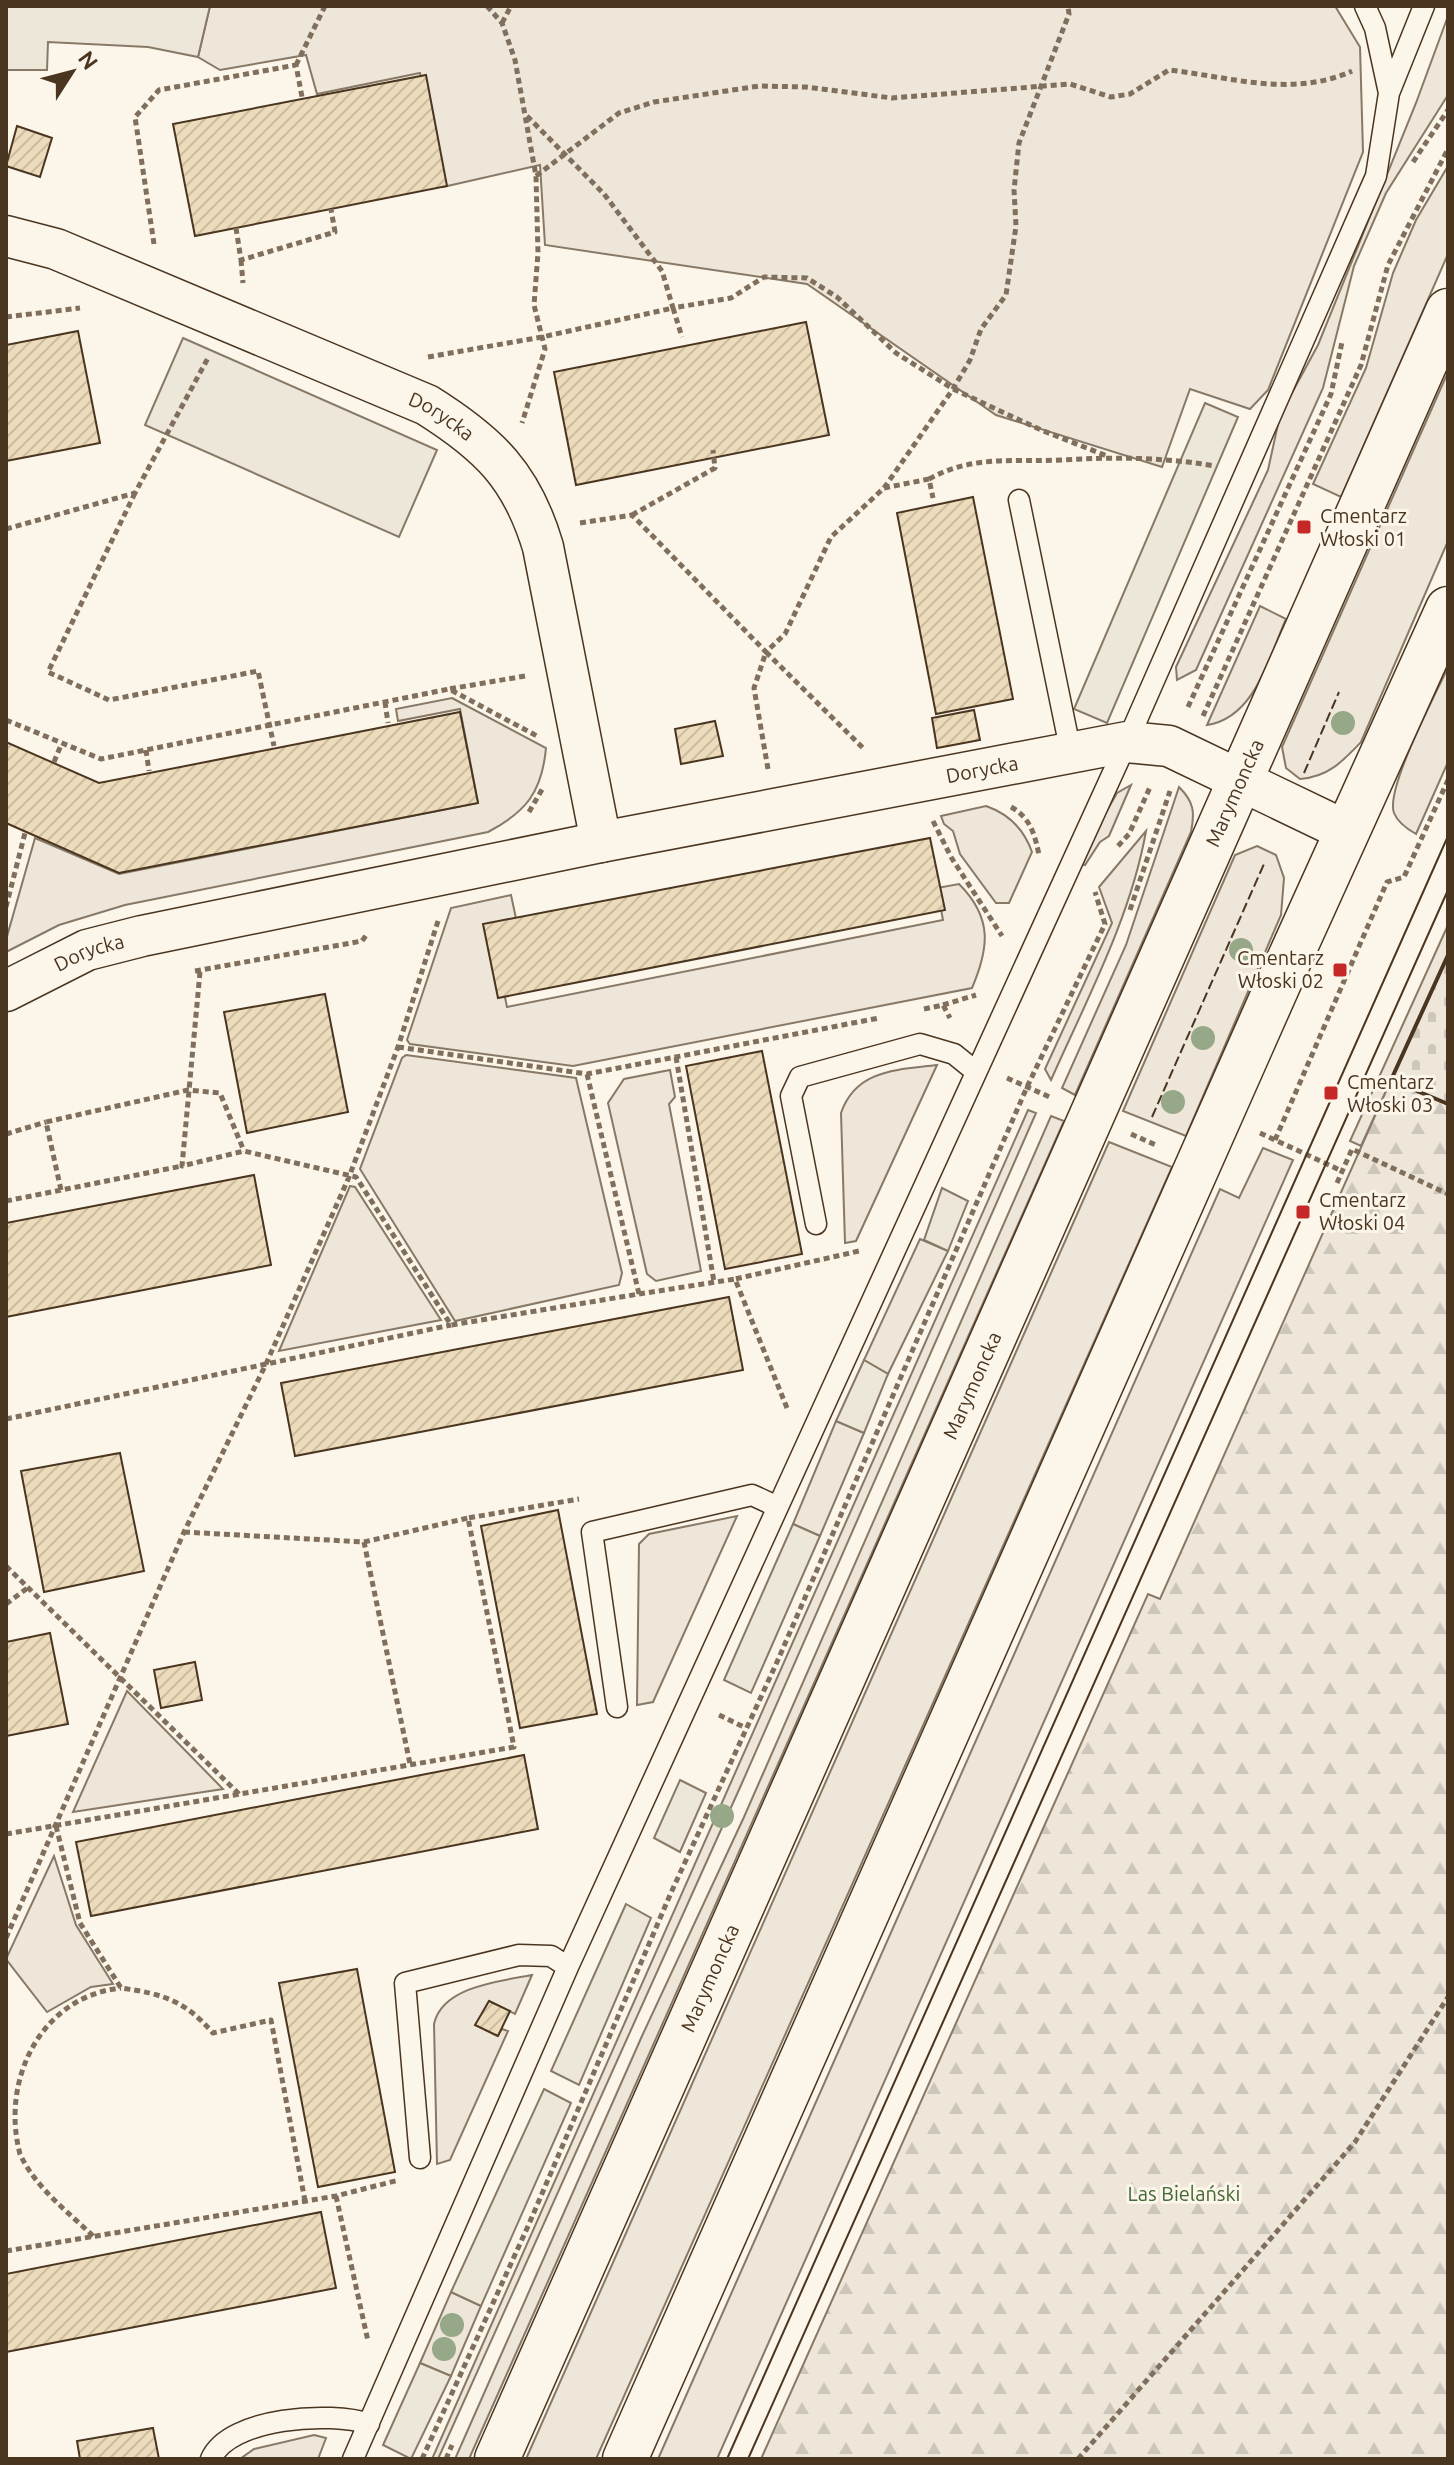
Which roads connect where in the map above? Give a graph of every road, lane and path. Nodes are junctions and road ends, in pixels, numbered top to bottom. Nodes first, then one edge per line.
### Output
1 (325, 6) edge
2 (487, 6) edge
3 (511, 6) edge
4 (1068, 6) edge
5 (1365, 6) edge
6 (1424, 6) edge
7 (502, 23) junction
8 (1382, 58) junction
9 (296, 65) junction
10 (1039, 87) junction
11 (1389, 93) junction
12 (302, 97) dead end
13 (1448, 110) edge
14 (527, 116) junction
15 (1448, 149) edge
16 (564, 152) junction
17 (1409, 168) dead end
18 (536, 176) junction
19 (331, 209) dead end
20 (236, 228) dead end
21 (6, 236) edge
22 (142, 268) junction
23 (673, 308) junction
24 (1448, 311) edge
25 (6, 317) edge
26 (1344, 334) dead end
27 (542, 337) junction
28 (682, 337) dead end
29 (216, 346) dead end
30 (419, 364) dead end
31 (953, 389) junction
32 (522, 424) dead end
33 (713, 450) dead end
34 (1107, 456) junction
35 (1246, 472) junction
36 (929, 479) junction
37 (884, 488) junction
38 (135, 493) junction
39 (933, 498) dead end
40 (1019, 500) dead end
41 (632, 515) junction
42 (567, 525) dead end
43 (6, 529) edge
44 (1448, 609) edge
45 (766, 652) junction
46 (536, 674) dead end
47 (449, 689) junction
48 (385, 702) junction
49 (6, 720) edge
50 (388, 723) dead end
51 (269, 726) junction
52 (539, 738) dead end
53 (1127, 742) junction
54 (61, 745) junction
55 (274, 746) dead end
56 (146, 750) junction
57 (1178, 750) junction
58 (1071, 753) junction
59 (874, 758) dead end
60 (54, 762) dead end
61 (149, 771) dead end
62 (550, 777) dead end
63 (1242, 778) junction
64 (1448, 780) edge
65 (770, 781) dead end
66 (928, 811) dead end
67 (527, 815) dead end
68 (1348, 832) junction
69 (25, 833) dead end
70 (601, 842) junction
71 (1109, 854) dead end
72 (1094, 887) dead end
73 (6, 907) edge
74 (439, 916) dead end
75 (1126, 924) dead end
76 (1002, 936) dead end
77 (200, 972) dead end
78 (6, 991) edge
79 (912, 1011) dead end
80 (882, 1017) dead end
81 (398, 1047) junction
82 (954, 1054) junction
83 (676, 1057) junction
84 (976, 1068) junction
85 (587, 1074) junction
86 (1056, 1084) dead end
87 (1027, 1087) junction
88 (188, 1090) junction
89 (1044, 1112) dead end
90 (46, 1122) junction
91 (1256, 1131) dead end
92 (6, 1134) edge
93 (1275, 1140) junction
94 (244, 1151) junction
95 (182, 1166) junction
96 (1342, 1171) junction
97 (349, 1177) junction
98 (1337, 1183) dead end
99 (61, 1190) junction
100 (1448, 1194) edge
101 (6, 1201) edge
102 (816, 1224) dead end
103 (857, 1264) dead end
104 (735, 1279) junction
105 (714, 1282) junction
106 (639, 1294) junction
107 (451, 1325) junction
108 (266, 1364) junction
109 (795, 1399) dead end
110 (6, 1419) edge
111 (593, 1496) dead end
112 (778, 1507) junction
113 (468, 1518) junction
114 (184, 1532) junction
115 (364, 1542) junction
116 (6, 1566) edge
117 (29, 1587) junction
118 (6, 1604) edge
119 (121, 1675) junction
120 (617, 1707) dead end
121 (410, 1764) junction
122 (239, 1794) junction
123 (56, 1825) junction
124 (6, 1834) edge
125 (6, 1938) edge
126 (568, 1967) junction
127 (121, 1988) junction
128 (1448, 1997) edge
129 (417, 2168) joint
130 (336, 2196) junction
131 (305, 2201) junction
132 (93, 2236) junction
133 (6, 2251) edge
134 (369, 2347) dead end
135 (369, 2424) junction
136 (459, 2430) dead end
137 (211, 2459) edge
138 (353, 2459) edge
139 (422, 2459) edge
140 (446, 2459) edge
141 (497, 2459) edge
142 (625, 2459) edge
143 (1078, 2459) edge

1 - 9 path
2 - 7 path
3 - 7 path
4 - 10 path
5 - 8 lane
6 - 11 lane
7 - 14 path
8 - 10 path
8 - 11 lane
9 - 12 path
9 - 22 path
10 - 16 path
10 - 31 path
11 - 35 lane
13 - 17 path
14 - 16 path
14 - 18 path
15 - 57 path
16 - 18 path
16 - 23 path
18 - 27 path
19 - 20 path
21 - 22 street, Dorycka
22 - 25 path
22 - 70 street, Dorycka
23 - 27 path
23 - 28 path
23 - 31 path
24 - 63 main road, Marymoncka
26 - 57 path
27 - 30 path
27 - 32 path
29 - 38 path
31 - 34 path
31 - 37 path
33 - 41 path
34 - 35 path
34 - 36 path
35 - 53 lane
36 - 37 path
36 - 39 path
37 - 45 path
38 - 43 path
38 - 51 path
40 - 58 lane
41 - 42 path
41 - 45 path
44 - 68 main road
45 - 59 path
45 - 65 path
46 - 47 path
47 - 48 path
47 - 52 path
48 - 50 path
48 - 51 path
49 - 54 path
51 - 55 path
51 - 56 path
53 - 57 street, Dorycka
53 - 58 street, Dorycka
53 - 84 lane
54 - 56 path
54 - 60 path
56 - 61 path
57 - 63 street, Dorycka
57 - 71 path
57 - 75 path
58 - 70 street, Dorycka
62 - 67 path
63 - 68 street, Dorycka
63 - 141 main road, Marymoncka
64 - 93 path
66 - 76 path
68 - 142 main road
69 - 73 path
70 - 78 street, Dorycka
72 - 87 path
74 - 81 path
77 - 88 path
79 - 82 path
80 - 83 path
81 - 85 path
81 - 97 path
82 - 84 lane
82 - 102 lane
83 - 85 path
83 - 105 path
84 - 87 path
84 - 112 lane
85 - 106 path
86 - 89 path
87 - 139 path
88 - 90 path
88 - 94 path
88 - 95 path
90 - 92 path
90 - 99 path
91 - 93 path
93 - 96 path
94 - 95 path
94 - 97 path
95 - 99 path
96 - 98 path
96 - 100 path
97 - 107 path
97 - 108 path
99 - 101 path
103 - 104 path
104 - 105 path
104 - 109 path
105 - 106 path
106 - 107 path
107 - 108 path
108 - 110 path
108 - 114 path
111 - 113 path
112 - 120 lane
112 - 126 lane
113 - 115 path
113 - 121 path
114 - 115 path
114 - 119 path
115 - 121 path
116 - 117 path
117 - 118 path
117 - 119 path
119 - 122 path
119 - 123 path
121 - 122 path
122 - 123 path
123 - 124 path
123 - 125 path
123 - 127 path
126 - 129 lane
126 - 135 lane
127 - 131 path
127 - 132 path
128 - 143 path
129 - 130 path
130 - 131 path
130 - 134 path
131 - 132 path
132 - 133 path
135 - 137 lane
135 - 138 lane
136 - 140 path

